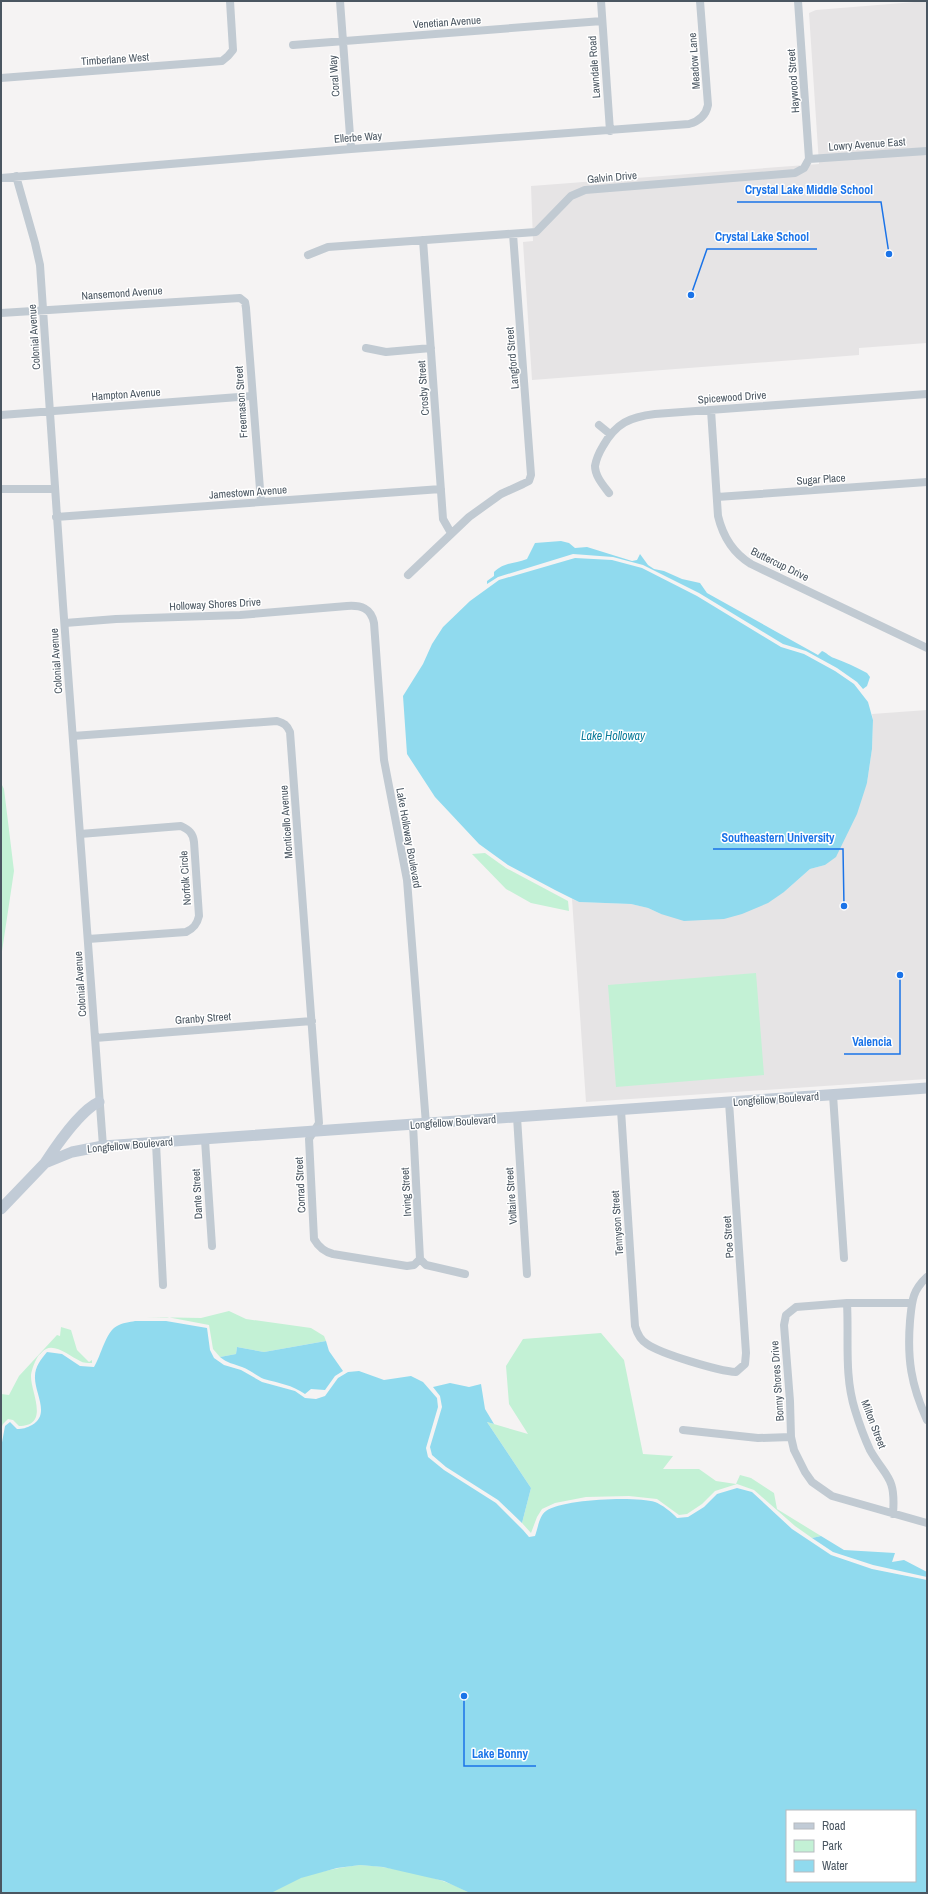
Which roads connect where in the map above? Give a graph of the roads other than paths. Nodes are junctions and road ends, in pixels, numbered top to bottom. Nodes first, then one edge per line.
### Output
1 (230, 1) edge
2 (340, 1) edge
3 (601, 1) edge
4 (700, 1) edge
5 (800, 1) edge
6 (602, 22) junction
7 (343, 42) junction
8 (293, 45) dead end
9 (1, 78) edge
10 (701, 118) joint
11 (610, 131) junction
12 (351, 149) junction
13 (927, 151) edge
14 (809, 159) junction
15 (16, 176) junction
16 (1, 178) edge
17 (513, 234) junction
18 (423, 240) junction
19 (308, 255) dead end
20 (243, 300) joint
21 (42, 310) junction
22 (1, 313) edge
23 (366, 348) dead end
24 (431, 348) junction
25 (927, 394) edge
26 (252, 396) junction
27 (711, 410) junction
28 (50, 411) junction
29 (1, 415) edge
30 (599, 425) dead end
31 (610, 434) junction
32 (927, 482) edge
33 (1, 489) edge
34 (55, 489) junction
35 (441, 489) junction
36 (609, 493) dead end
37 (717, 497) junction
38 (261, 502) junction
39 (56, 517) junction
40 (451, 533) junction
41 (408, 575) dead end
42 (366, 608) joint
43 (65, 623) junction
44 (926, 645) edge
45 (73, 736) junction
46 (80, 834) junction
47 (88, 939) junction
48 (312, 1021) junction
49 (95, 1038) junction
50 (927, 1088) edge
51 (833, 1095) junction
52 (99, 1102) junction
53 (729, 1102) junction
54 (621, 1110) junction
55 (517, 1117) junction
56 (412, 1124) junction
57 (426, 1124) junction
58 (314, 1131) junction
59 (205, 1140) junction
60 (156, 1143) junction
61 (103, 1146) junction
62 (45, 1163) junction
63 (1, 1209) edge
64 (212, 1246) dead end
65 (844, 1258) dead end
66 (420, 1259) junction
67 (465, 1274) dead end
68 (527, 1274) dead end
69 (927, 1277) edge
70 (163, 1285) dead end
71 (847, 1303) junction
72 (912, 1303) junction
73 (638, 1334) joint
74 (927, 1420) edge
75 (683, 1430) dead end
76 (791, 1438) junction
77 (893, 1514) junction
78 (927, 1523) edge

1 - 9 street, Timberlane West
2 - 7 street, Coral Way
3 - 6 street, Lawndale Road
4 - 10 street, Meadow Lane
5 - 14 street, Haywood Street
6 - 7 street, Venetian Avenue
6 - 11 street, Lawndale Road
7 - 8 street, Venetian Avenue
7 - 12 street, Coral Way
10 - 11 street, Ellerbe Way
11 - 12 street, Ellerbe Way
12 - 15 street, Ellerbe Way
13 - 14 street, Lowry Avenue East
14 - 17 street, Galvin Drive
15 - 16 street, Ellerbe Way
15 - 21 street, Colonial Avenue
17 - 18 street, Galvin Drive
17 - 40 street, Langford Street
18 - 19 street, Galvin Drive
18 - 24 street, Crosby Street
20 - 21 street, Nansemond Avenue
20 - 26 street, Freemason Street
21 - 22 street, Nansemond Avenue
21 - 28 street, Colonial Avenue
23 - 24 street
24 - 35 street, Crosby Street
25 - 27 street, Spicewood Drive
26 - 28 street, Hampton Avenue
26 - 38 street, Freemason Street
27 - 31 street, Spicewood Drive
27 - 37 street, Buttercup Drive
28 - 29 street, Hampton Avenue
28 - 34 street, Colonial Avenue
30 - 31 street
31 - 36 street, Spicewood Drive
32 - 37 street, Sugar Place
33 - 34 street
34 - 39 street, Colonial Avenue
35 - 38 street, Jamestown Avenue
35 - 40 street, Crosby Street
37 - 44 street, Buttercup Drive
38 - 39 street, Jamestown Avenue
39 - 43 street, Colonial Avenue
40 - 41 street
42 - 43 street, Holloway Shores Drive
42 - 57 street, Lake Holloway Boulevard
43 - 45 street, Colonial Avenue
45 - 46 street, Colonial Avenue
45 - 48 street, Monticello Avenue
46 - 47 street, Colonial Avenue
46 - 47 street, Norfolk Circle
47 - 49 street, Colonial Avenue
48 - 49 street, Granby Street
48 - 58 street, Monticello Avenue
49 - 52 street, Colonial Avenue
50 - 51 street, Longfellow Boulevard
51 - 53 street, Longfellow Boulevard
51 - 65 street
52 - 61 street, Colonial Avenue
52 - 62 street
53 - 54 street, Longfellow Boulevard
53 - 73 street, Poe Street
54 - 55 street, Longfellow Boulevard
54 - 73 street, Tennyson Street
55 - 57 street, Longfellow Boulevard
55 - 68 street, Voltaire Street
56 - 57 street, Longfellow Boulevard
56 - 58 street, Longfellow Boulevard
56 - 66 street, Irving Street
58 - 59 street, Longfellow Boulevard
58 - 66 street, Conrad Street
59 - 60 street, Longfellow Boulevard
59 - 64 street, Dante Street
60 - 61 street, Longfellow Boulevard
60 - 70 street
61 - 62 street, Longfellow Boulevard
62 - 63 street, Longfellow Boulevard
66 - 67 street
69 - 72 street
71 - 72 street, Bonny Shores Drive
71 - 76 street, Bonny Shores Drive
71 - 77 street, Milton Street
72 - 74 street
75 - 76 street
76 - 77 street, Bonny Shores Drive
77 - 78 street

